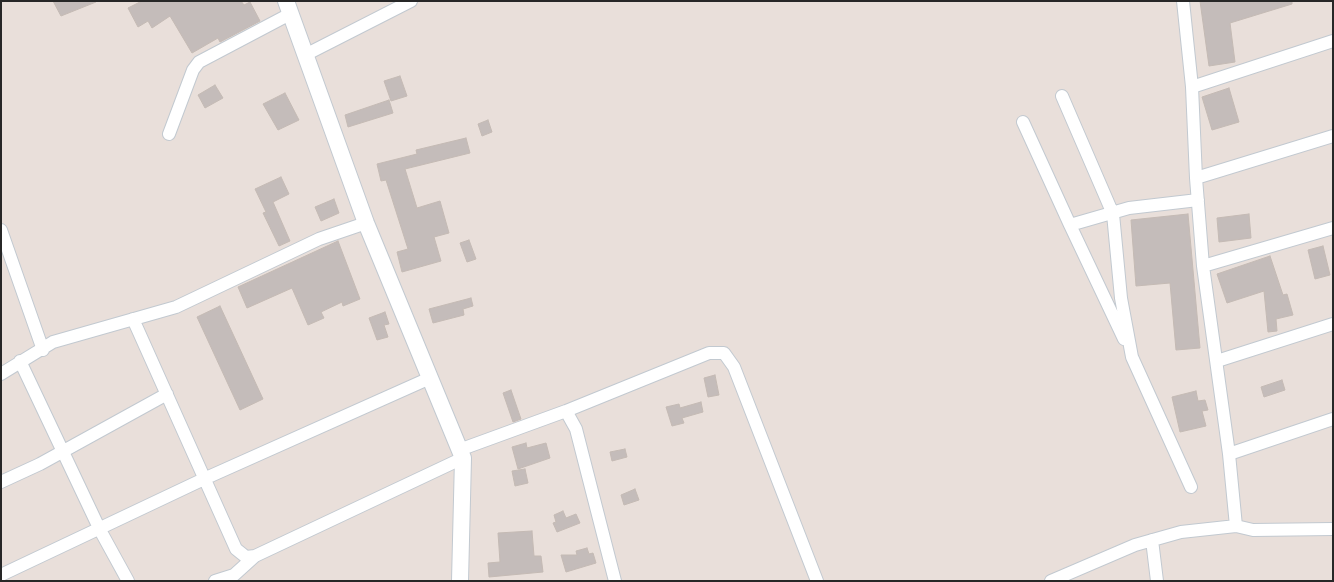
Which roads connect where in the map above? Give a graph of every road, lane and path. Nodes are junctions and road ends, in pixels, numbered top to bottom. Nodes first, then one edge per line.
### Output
1 (411, 1) edge
2 (1183, 1) edge
3 (288, 8) edge
4 (1333, 41) edge
5 (305, 56) junction
6 (1192, 88) junction
7 (1062, 96) dead end
8 (1023, 122) dead end
9 (169, 134) dead end
10 (1333, 136) edge
11 (1196, 178) junction
12 (1198, 200) junction
13 (1113, 214) junction
14 (366, 224) junction
15 (1070, 225) junction
16 (1333, 228) edge
17 (1, 230) edge
18 (1203, 266) junction
19 (133, 319) junction
20 (1333, 324) edge
21 (43, 350) junction
22 (1132, 357) junction
23 (1217, 361) junction
24 (20, 362) junction
25 (1, 374) edge
26 (430, 378) junction
27 (167, 394) junction
28 (566, 411) junction
29 (1333, 419) edge
30 (63, 451) junction
31 (461, 454) junction
32 (1229, 454) junction
33 (206, 478) junction
34 (1, 482) edge
35 (1191, 488) dead end
36 (1236, 526) junction
37 (100, 530) junction
38 (1333, 530) edge
39 (1152, 540) junction
40 (255, 556) junction
41 (1, 575) edge
42 (1053, 580) edge
43 (128, 581) edge
44 (215, 581) edge
45 (460, 581) edge
46 (615, 581) edge
47 (817, 581) edge
48 (1157, 581) edge

1 - 5 street
2 - 6 street
3 - 5 street
3 - 9 street
4 - 6 street
5 - 14 street
6 - 11 street
7 - 13 street
8 - 15 street
10 - 11 street
11 - 12 street
12 - 13 street
12 - 18 street
13 - 15 street
13 - 22 street
14 - 19 street
14 - 26 street
15 - 22 street
16 - 18 street
17 - 21 street
18 - 23 street
19 - 21 street
19 - 27 street
20 - 23 street
21 - 24 street
22 - 35 street
23 - 32 street
24 - 25 street
24 - 30 street
26 - 31 street
26 - 33 street
27 - 30 street
27 - 33 street
28 - 31 street
28 - 46 street
28 - 47 street
29 - 32 street
30 - 34 street
30 - 37 street
31 - 40 street
31 - 45 street
32 - 36 street
33 - 37 street
33 - 40 street
36 - 38 street
36 - 39 street
37 - 41 street
37 - 43 street
39 - 42 street
39 - 48 street
40 - 44 street

